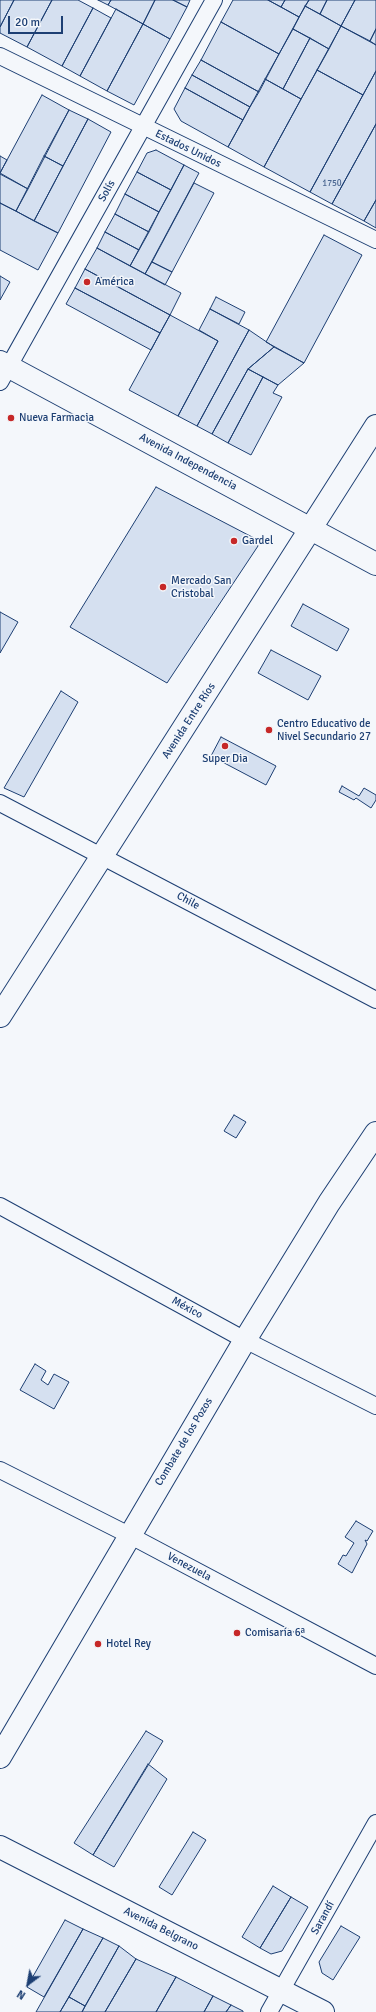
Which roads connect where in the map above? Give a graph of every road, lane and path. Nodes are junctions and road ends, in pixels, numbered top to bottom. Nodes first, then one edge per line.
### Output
1 (214, 0) edge
2 (0, 56) edge
3 (143, 127) junction
4 (376, 240) edge
5 (3, 370) edge
6 (376, 426) edge
7 (311, 528) junction
8 (376, 564) edge
9 (0, 803) edge
10 (102, 856) junction
11 (376, 1000) edge
12 (0, 1016) edge
13 (376, 1133) edge
14 (0, 1206) edge
15 (244, 1340) junction
16 (376, 1406) edge
17 (0, 1470) edge
18 (129, 1535) junction
19 (376, 1666) edge
20 (0, 1757) edge
21 (376, 1823) edge
22 (0, 1847) edge
23 (282, 1991) junction
24 (269, 2012) edge
25 (323, 2012) edge

1 - 3 street, Solís
2 - 3 street, Estados Unidos
3 - 4 street, Estados Unidos
3 - 5 street, Solís
5 - 7 main road, Avenida Independencia
6 - 7 main road, Avenida Entre Ríos
7 - 8 main road, Avenida Independencia
7 - 10 main road, Avenida Entre Ríos
9 - 10 street, Chile
10 - 11 street, Chile
10 - 12 main road, Avenida Entre Ríos
13 - 15 main road, Combate de los Pozos
14 - 15 street, México
15 - 16 street, México
15 - 18 main road, Combate de los Pozos
17 - 18 street, Venezuela
18 - 19 street, Venezuela
18 - 20 main road, Combate de los Pozos
21 - 23 street, Sarandí
22 - 23 main road, Avenida Belgrano
23 - 24 street, Sarandí
23 - 25 main road, Avenida Belgrano

